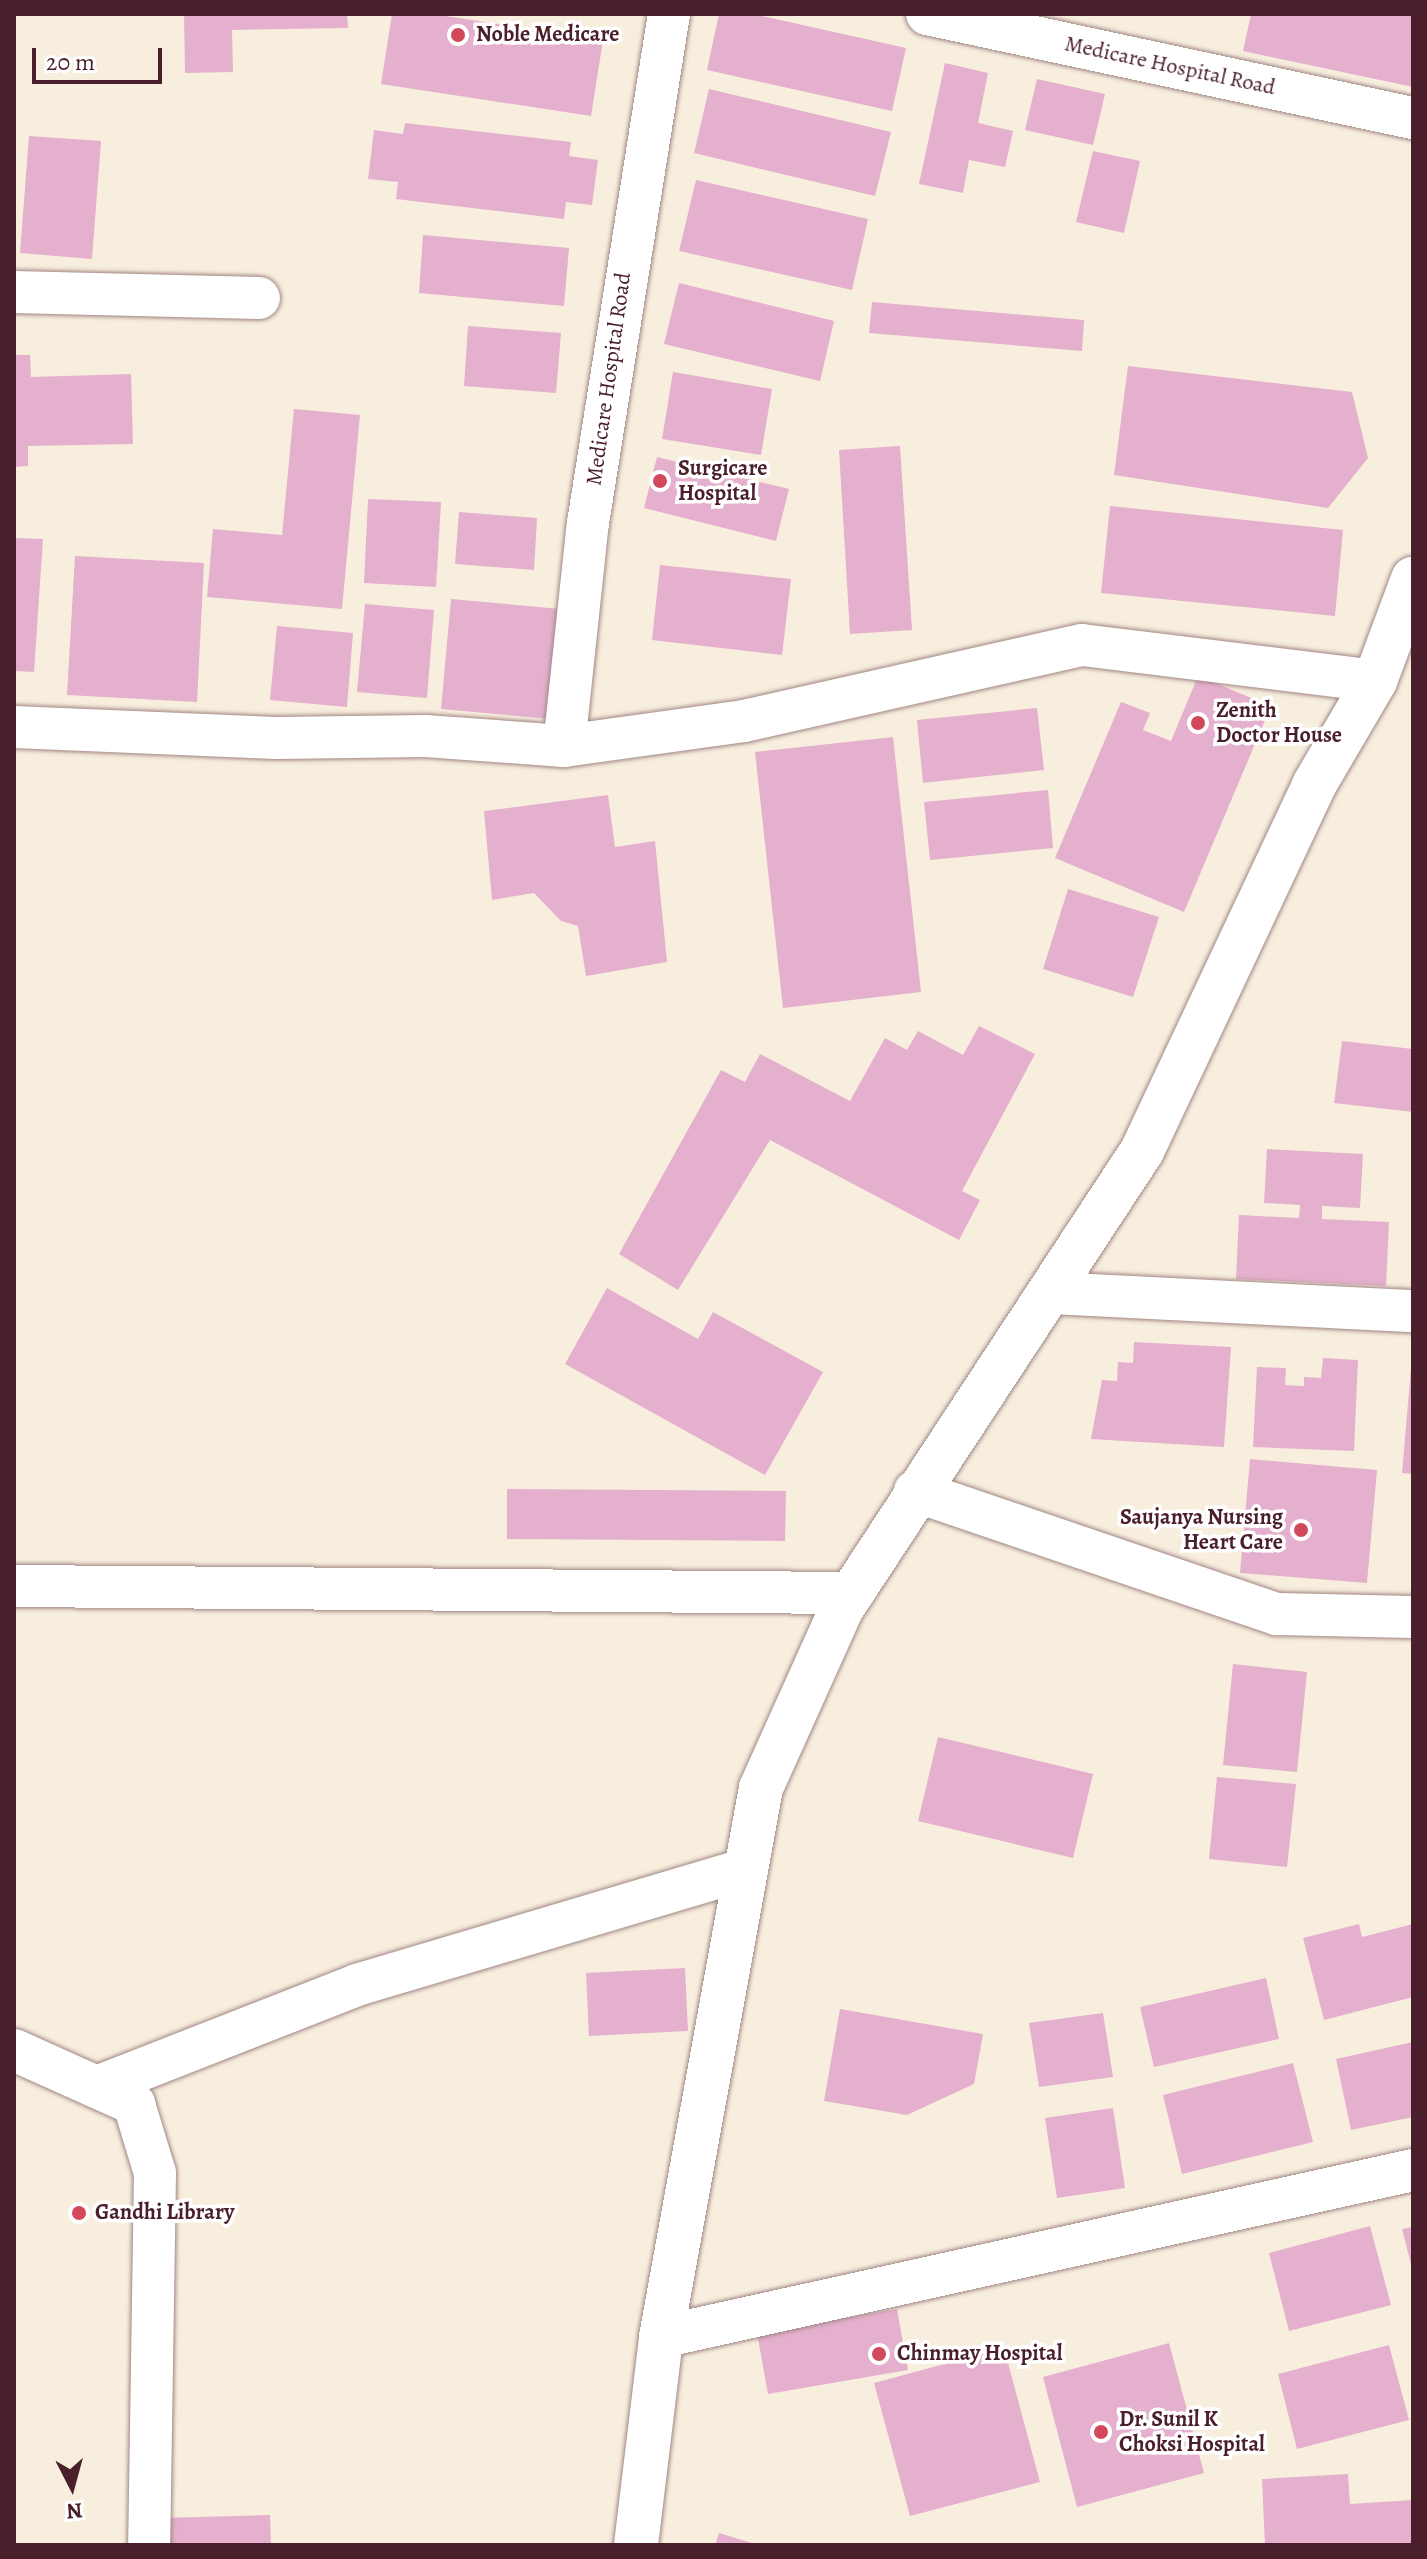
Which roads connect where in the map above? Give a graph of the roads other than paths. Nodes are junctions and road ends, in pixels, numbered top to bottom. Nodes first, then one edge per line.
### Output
1 (669, 14) edge
2 (927, 14) edge
3 (1413, 118) edge
4 (14, 292) edge
5 (259, 298) dead end
6 (1413, 579) edge
7 (1375, 681) junction
8 (14, 727) edge
9 (564, 746) junction
10 (1053, 1293) junction
11 (1413, 1311) edge
12 (915, 1491) junction
13 (14, 1586) edge
14 (852, 1593) junction
15 (1413, 1617) edge
16 (746, 1869) junction
17 (14, 2050) edge
18 (97, 2087) junction
19 (1413, 2170) edge
20 (661, 2337) junction
21 (143, 2544) edge
22 (636, 2545) edge

1 - 9 street, Medicare Hospital Road
2 - 3 street, Medicare Hospital Road
4 - 5 street
6 - 7 street
7 - 9 street
7 - 10 street
8 - 9 street
10 - 11 street
10 - 12 street
12 - 14 street
12 - 15 street
13 - 14 street
14 - 16 street
16 - 18 street
16 - 20 street
17 - 18 street
18 - 21 street
19 - 20 street
20 - 22 street

